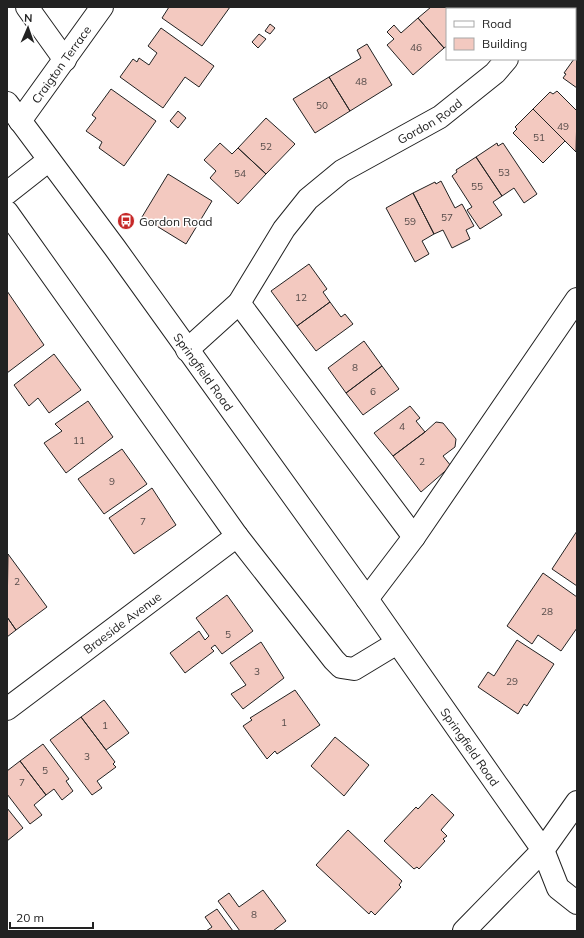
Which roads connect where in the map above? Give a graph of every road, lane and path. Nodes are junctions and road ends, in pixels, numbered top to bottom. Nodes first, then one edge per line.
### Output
1 (27, 7) edge
2 (102, 7) edge
3 (64, 60) junction
4 (506, 60) edge
5 (7, 103) edge
6 (20, 121) junction
7 (49, 160) junction
8 (7, 193) edge
9 (7, 212) edge
10 (577, 299) edge
11 (239, 303) junction
12 (187, 350) junction
13 (237, 536) junction
14 (414, 536) junction
15 (367, 599) junction
16 (397, 643) junction
17 (7, 709) edge
18 (577, 802) edge
19 (544, 850) junction
20 (577, 903) edge
21 (464, 931) edge

1 - 3 street
2 - 3 street, Craigton Terrace
3 - 6 street, Craigton Terrace
4 - 11 street, Gordon Road
5 - 6 street, Springfield Road
6 - 7 street, Springfield Road
7 - 8 street
7 - 12 street, Springfield Road
9 - 13 street
10 - 14 street
11 - 12 street, Gordon Road
11 - 14 street
12 - 15 street, Springfield Road
13 - 16 street
13 - 17 street, Braeside Avenue
14 - 15 street
15 - 16 street, Springfield Road
16 - 19 street, Springfield Road
18 - 19 street
19 - 20 street, Springfield Road
19 - 21 street

